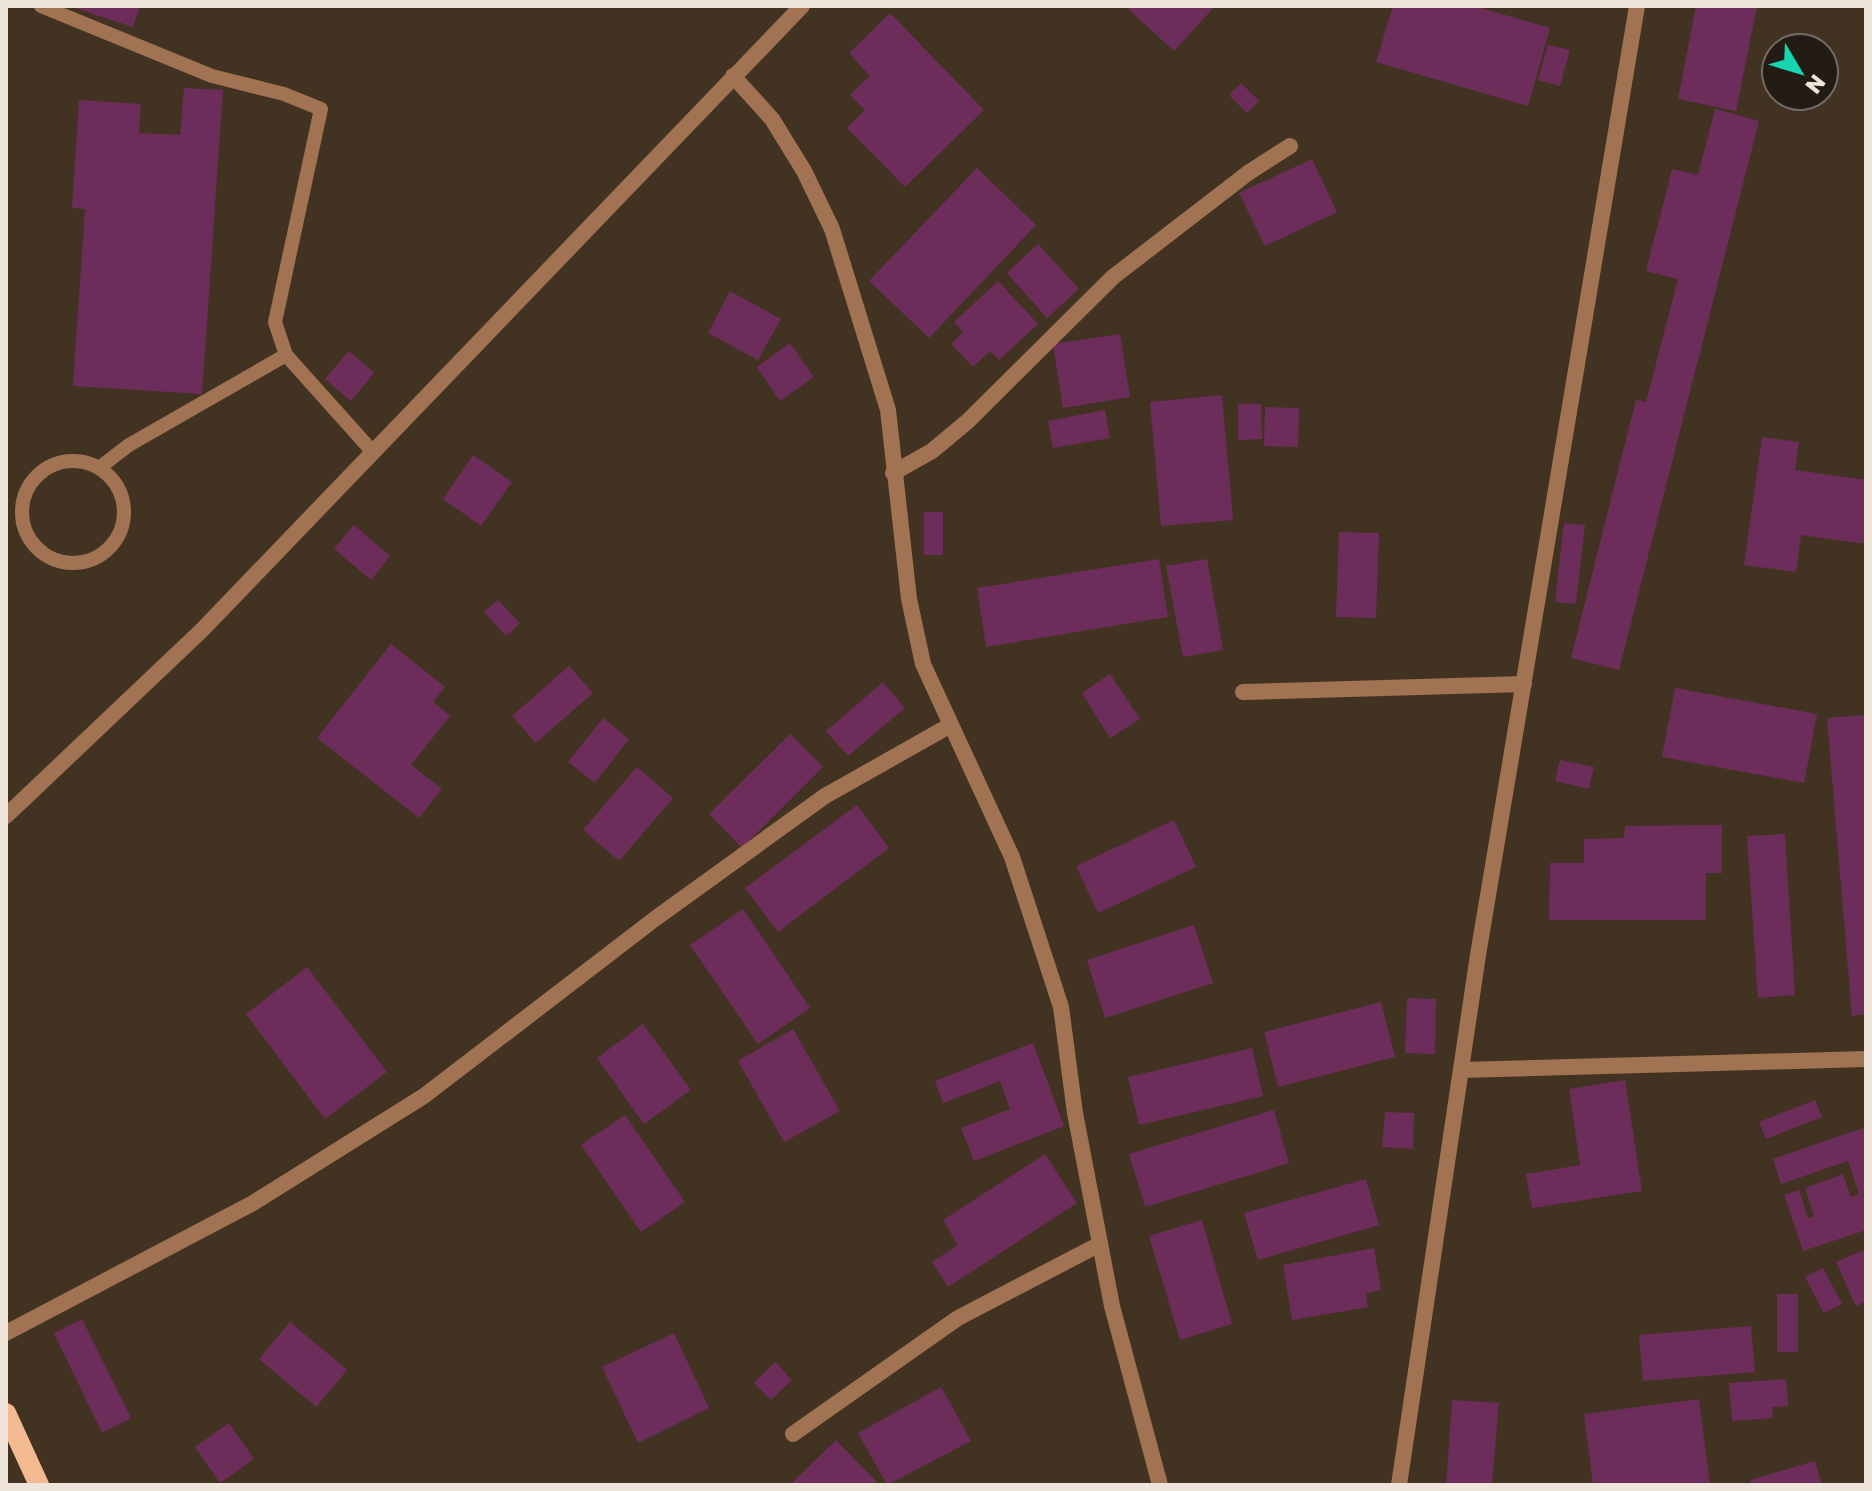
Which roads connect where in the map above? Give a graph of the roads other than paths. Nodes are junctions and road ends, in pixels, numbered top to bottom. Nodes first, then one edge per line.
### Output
1 (41, 6) edge
2 (802, 6) edge
3 (1637, 6) edge
4 (733, 76) junction
5 (1290, 146) dead end
6 (286, 355) junction
7 (372, 451) junction
8 (99, 468) junction
9 (893, 473) junction
10 (1524, 684) junction
11 (1243, 692) dead end
12 (949, 726) junction
13 (6, 816) edge
14 (1866, 1059) edge
15 (1461, 1070) junction
16 (1100, 1244) junction
17 (6, 1333) edge
18 (6, 1413) edge
19 (793, 1434) dead end
20 (39, 1485) edge
21 (1160, 1485) edge
22 (1399, 1485) edge

1 - 6 lane
2 - 4 street
3 - 10 street
4 - 7 street
4 - 9 street
5 - 9 street
6 - 7 lane
6 - 8 lane
7 - 13 street
8 - 8 lane
9 - 12 street
10 - 11 street
10 - 15 street
12 - 16 street
12 - 17 street
14 - 15 street
15 - 22 street
16 - 19 street
16 - 21 street
18 - 20 main road

